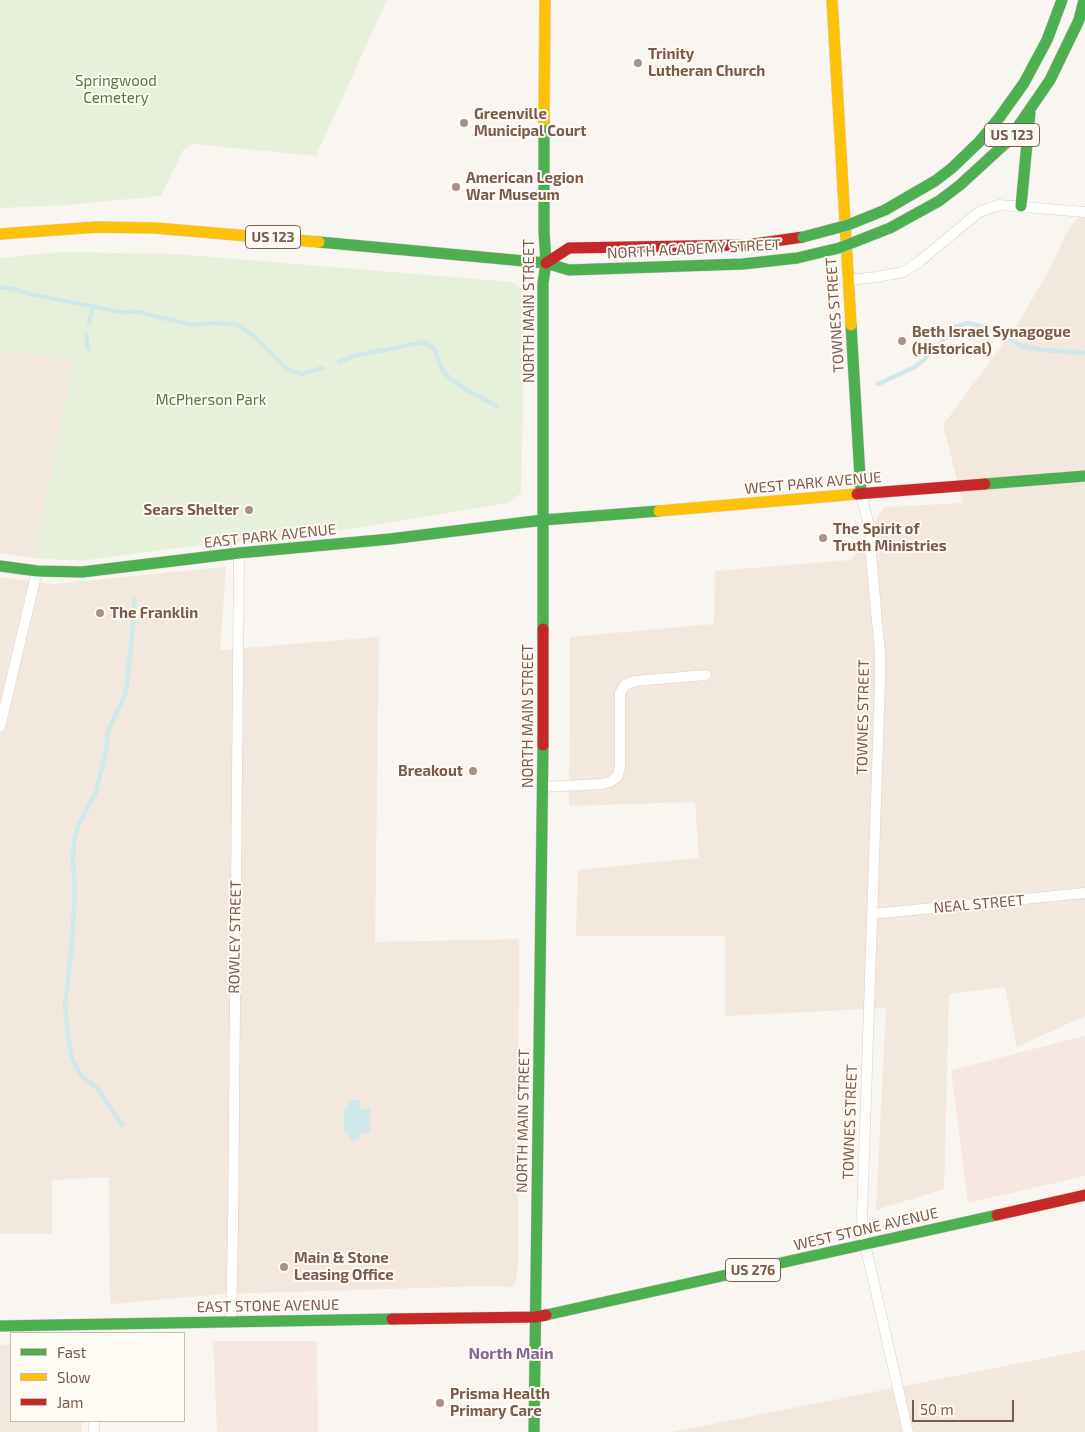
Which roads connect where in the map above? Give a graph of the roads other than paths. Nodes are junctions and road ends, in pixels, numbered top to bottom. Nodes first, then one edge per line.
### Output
1 (545, 0) edge
2 (832, 0) edge
3 (1062, 0) edge
4 (1084, 0) edge
5 (1030, 111) junction
6 (1021, 206) junction
7 (1085, 212) edge
8 (0, 234) edge
9 (546, 263) junction
10 (848, 280) junction
11 (1085, 476) edge
12 (861, 494) junction
13 (543, 520) junction
14 (239, 553) junction
15 (0, 566) edge
16 (38, 571) junction
17 (706, 675) dead end
18 (0, 727) edge
19 (543, 787) junction
20 (1085, 893) edge
21 (872, 914) junction
22 (1085, 1195) edge
23 (865, 1244) junction
24 (536, 1317) junction
25 (231, 1321) junction
26 (0, 1326) edge
27 (92, 1329) edge
28 (534, 1432) edge
29 (908, 1432) edge

1 - 9 main road, NORTH MAIN STREET
2 - 10 main road, TOWNES STREET
3 - 9 main road, NORTH ACADEMY STREET / US 123, bridge
4 - 5 main road, NORTH ACADEMY STREET / US 123
5 - 6 main road
5 - 9 main road, NORTH ACADEMY STREET / US 123, bridge
6 - 7 street
6 - 10 street
8 - 9 main road, NORTH ACADEMY STREET / US 123
9 - 13 main road, NORTH MAIN STREET
10 - 12 main road, TOWNES STREET
11 - 12 main road, WEST PARK AVENUE
12 - 13 main road, WEST PARK AVENUE
12 - 21 street, TOWNES STREET
13 - 14 main road, EAST PARK AVENUE
13 - 19 main road, NORTH MAIN STREET
14 - 16 main road, EAST PARK AVENUE
14 - 25 street, ROWLEY STREET
15 - 16 main road, EAST PARK AVENUE
16 - 18 street
17 - 19 street
19 - 24 main road, NORTH MAIN STREET
20 - 21 street, NEAL STREET
21 - 23 street, TOWNES STREET
22 - 23 main road, WEST STONE AVENUE / US 276
23 - 24 main road, WEST STONE AVENUE / US 276
23 - 29 street, TOWNES STREET
24 - 25 main road, EAST STONE AVENUE / US 276
24 - 28 main road, NORTH MAIN STREET
25 - 27 main road, EAST STONE AVENUE / US 276
26 - 27 main road, EAST STONE AVENUE / US 276

